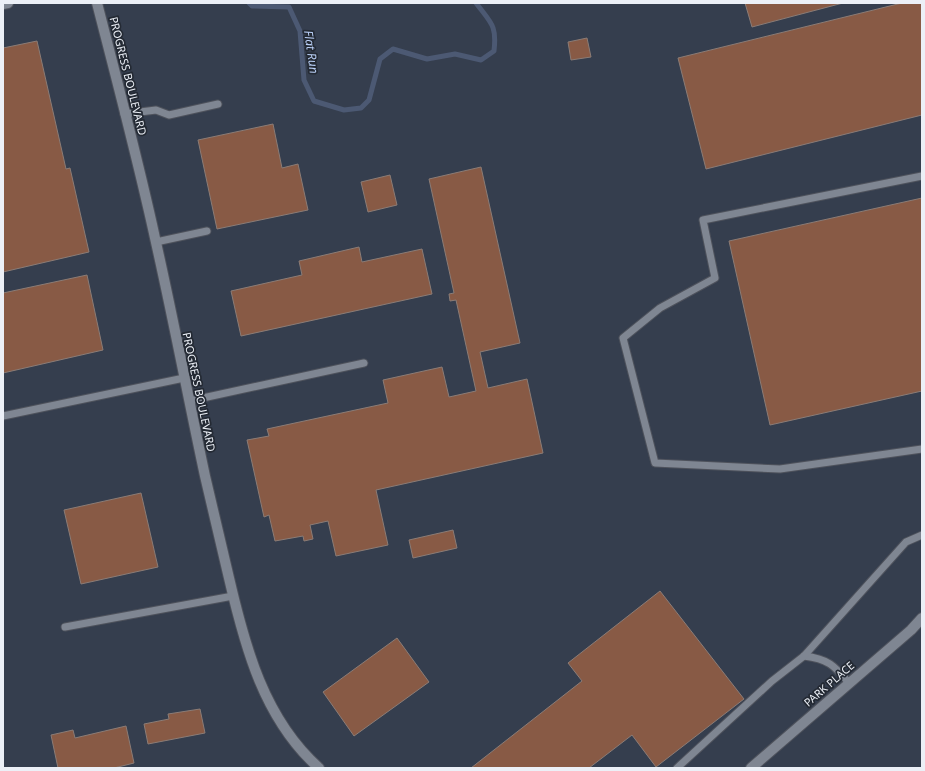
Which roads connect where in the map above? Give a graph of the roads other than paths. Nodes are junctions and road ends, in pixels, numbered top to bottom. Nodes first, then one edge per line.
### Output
1 (8, 3) edge
2 (98, 3) edge
3 (3, 4) edge
4 (218, 104) dead end
5 (124, 114) junction
6 (922, 176) edge
7 (207, 231) dead end
8 (156, 242) junction
9 (364, 363) dead end
10 (184, 378) junction
11 (189, 401) junction
12 (3, 416) edge
13 (922, 449) edge
14 (922, 535) edge
15 (233, 596) junction
16 (922, 618) edge
17 (65, 627) dead end
18 (804, 656) junction
19 (849, 683) junction
20 (319, 768) edge
21 (677, 768) edge
22 (751, 768) edge

1 - 3 street
2 - 5 street, PROGRESS BOULEVARD
4 - 5 lane
5 - 8 street, PROGRESS BOULEVARD
6 - 13 lane
7 - 8 lane
8 - 10 street, PROGRESS BOULEVARD
9 - 11 lane
10 - 11 street, PROGRESS BOULEVARD
10 - 12 lane
11 - 15 street, PROGRESS BOULEVARD
14 - 18 lane
15 - 17 lane
15 - 20 street, PROGRESS BOULEVARD
16 - 19 street, PARK PLACE
18 - 19 lane
18 - 21 lane
19 - 22 street, PARK PLACE

